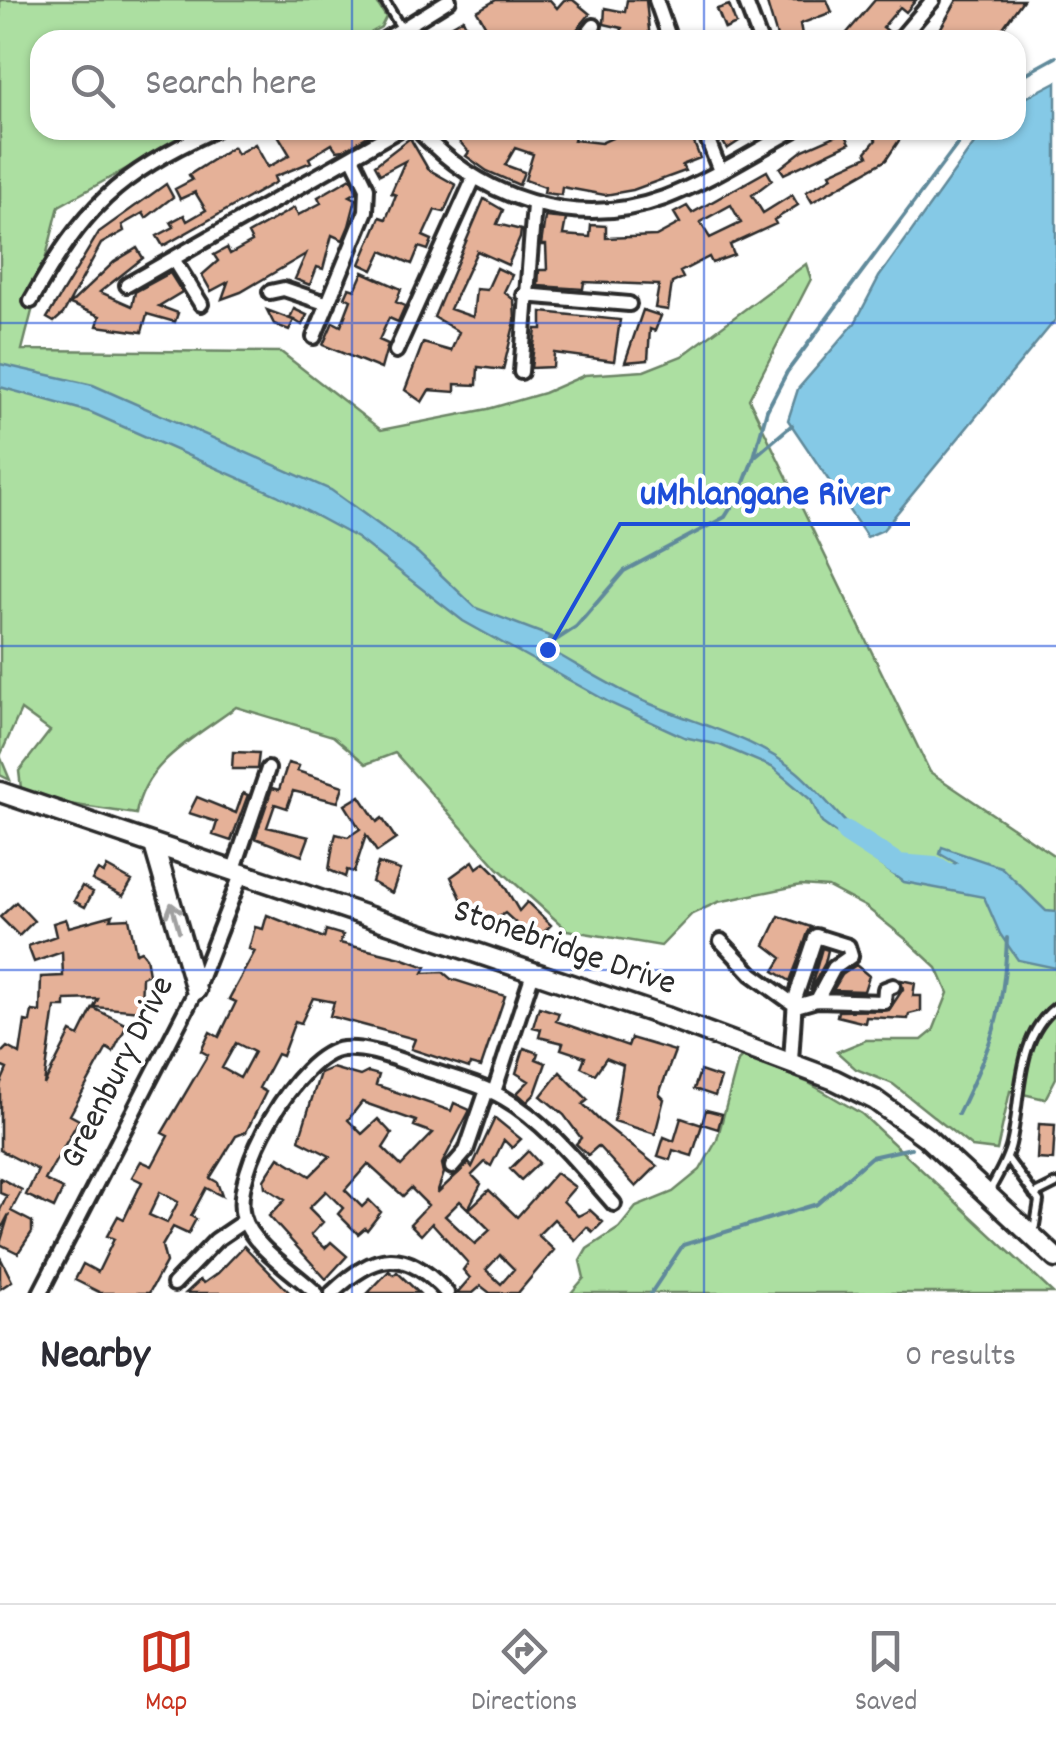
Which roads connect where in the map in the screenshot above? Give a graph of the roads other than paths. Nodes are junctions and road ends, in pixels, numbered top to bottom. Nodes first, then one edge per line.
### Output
1 (384, 0) edge
2 (449, 0) edge
3 (745, 0) edge
4 (933, 0) edge
5 (660, 1) edge
6 (594, 26) dead end
7 (401, 29) joint
8 (591, 30) edge
9 (667, 30) edge
10 (756, 30) edge
11 (908, 30) edge
12 (194, 140) edge
13 (381, 140) edge
14 (430, 140) edge
15 (708, 140) edge
16 (776, 140) edge
17 (352, 157) junction
18 (720, 170) junction
19 (474, 178) junction
20 (534, 205) junction
21 (173, 259) junction
22 (127, 285) dead end
23 (270, 292) dead end
24 (524, 295) junction
25 (32, 301) dead end
26 (200, 304) dead end
27 (328, 304) junction
28 (629, 304) dead end
29 (314, 337) dead end
30 (396, 351) dead end
31 (521, 372) dead end
32 (268, 769) dead end
33 (0, 792) edge
34 (154, 845) junction
35 (237, 874) junction
36 (720, 941) dead end
37 (533, 973) junction
38 (893, 986) dead end
39 (196, 990) junction
40 (817, 1000) junction
41 (796, 1006) junction
42 (1056, 1007) edge
43 (791, 1061) junction
44 (490, 1091) junction
45 (1008, 1158) junction
46 (452, 1167) dead end
47 (1056, 1184) edge
48 (987, 1194) junction
49 (1034, 1195) junction
50 (614, 1204) dead end
51 (244, 1222) junction
52 (1032, 1236) junction
53 (1056, 1258) edge
54 (174, 1284) dead end
55 (40, 1293) edge
56 (316, 1293) edge
57 (332, 1293) edge
58 (447, 1293) edge

1 - 7 lane
2 - 7 street
3 - 10 street
4 - 11 street
5 - 9 street
6 - 8 street
12 - 25 street
13 - 17 street
14 - 19 street
15 - 18 street
16 - 18 street
17 - 21 street
17 - 27 street
18 - 20 street
19 - 20 street
19 - 30 street
20 - 24 street
21 - 22 street
21 - 26 street
23 - 27 street
24 - 28 street
24 - 31 street
27 - 29 street
32 - 35 street, Greenbury Drive
33 - 34 street, Stonebridge Drive
34 - 35 street, Stonebridge Drive
39 -> 34 street
35 - 37 street, Stonebridge Drive
35 - 39 street, Greenbury Drive
36 - 41 street
37 - 43 street, Stonebridge Drive
37 - 44 street
38 - 40 street
39 - 55 street, Greenbury Drive
40 - 41 street
40 - 41 street
41 - 43 street
42 - 45 lane
43 - 48 street, Stonebridge Drive
44 - 46 street
44 - 50 street
44 - 51 street
45 - 48 lane
45 - 49 lane
47 - 49 lane
48 - 52 street, Stonebridge Drive
49 - 52 lane
51 - 54 street
51 - 56 street
52 - 53 street, Stonebridge Drive
57 - 58 street

